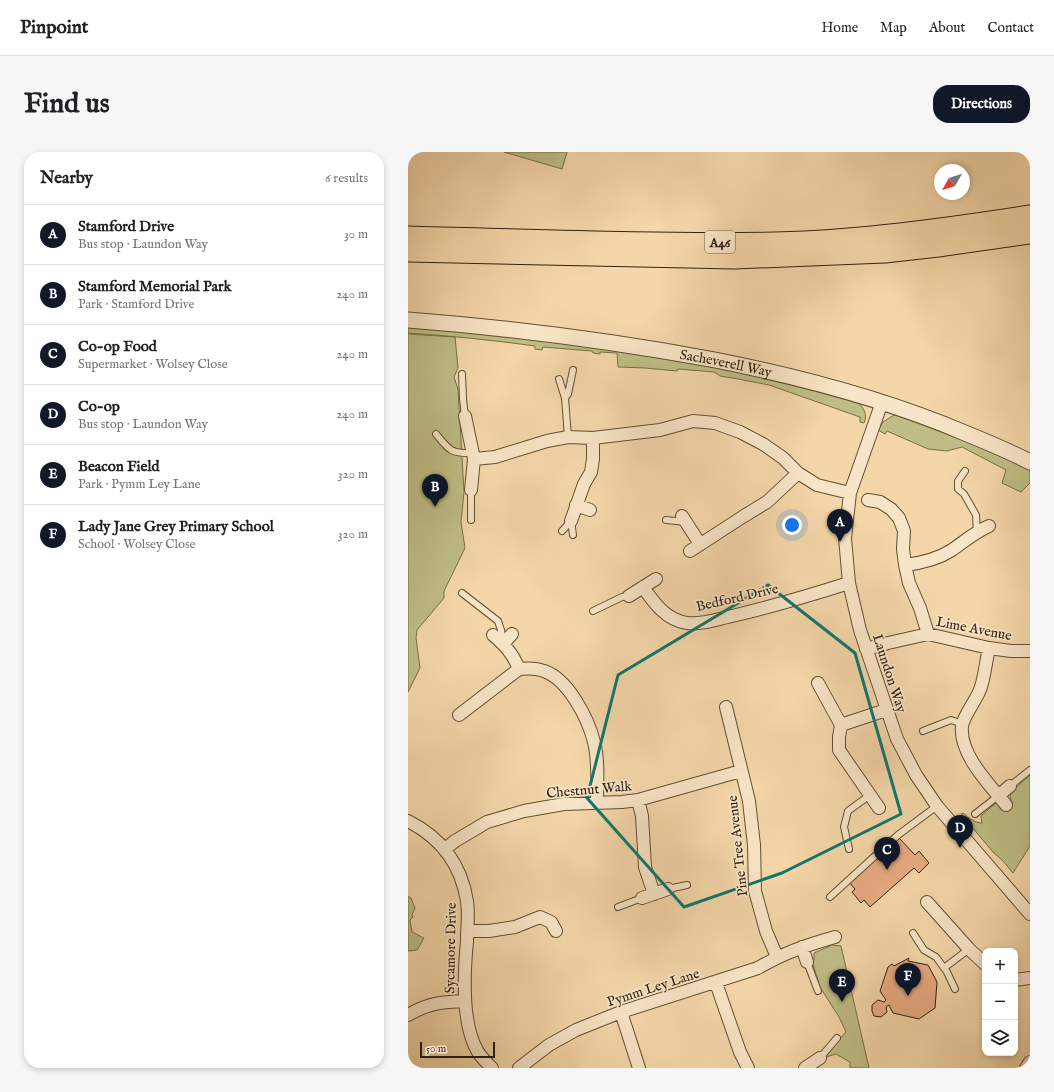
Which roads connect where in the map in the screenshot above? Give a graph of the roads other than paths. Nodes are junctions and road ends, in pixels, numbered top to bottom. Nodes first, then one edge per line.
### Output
1 (1030, 215) edge
2 (1030, 234) edge
3 (408, 236) edge
4 (408, 252) edge
5 (408, 320) edge
6 (573, 370) dead end
7 (462, 374) dead end
8 (560, 379) dead end
9 (565, 398) junction
10 (882, 402) junction
11 (465, 416) joint
12 (436, 434) dead end
13 (568, 437) junction
14 (593, 438) junction
15 (473, 456) junction
16 (1030, 462) edge
17 (965, 470) dead end
18 (798, 473) junction
19 (471, 490) joint
20 (850, 493) junction
21 (868, 500) dead end
22 (576, 506) junction
23 (590, 510) dead end
24 (684, 519) joint
25 (471, 520) dead end
26 (666, 520) dead end
27 (571, 521) junction
28 (974, 526) junction
29 (989, 526) dead end
30 (562, 531) dead end
31 (573, 535) dead end
32 (700, 544) junction
33 (690, 551) dead end
34 (905, 565) junction
35 (656, 579) dead end
36 (849, 583) junction
37 (644, 587) junction
38 (462, 593) dead end
39 (629, 596) joint
40 (593, 611) dead end
41 (512, 634) dead end
42 (928, 634) junction
43 (493, 635) dead end
44 (504, 644) junction
45 (989, 648) junction
46 (866, 649) junction
47 (1030, 651) edge
48 (520, 669) junction
49 (818, 683) dead end
50 (726, 707) dead end
51 (886, 710) junction
52 (458, 715) dead end
53 (841, 724) junction
54 (963, 724) junction
55 (923, 731) dead end
56 (1030, 770) edge
57 (741, 771) junction
58 (1010, 786) joint
59 (870, 795) junction
60 (638, 800) junction
61 (1002, 800) junction
62 (597, 803) junction
63 (937, 806) junction
64 (879, 808) dead end
65 (975, 814) dead end
66 (408, 822) edge
67 (445, 849) junction
68 (849, 849) dead end
69 (687, 885) dead end
70 (668, 889) joint
71 (654, 894) junction
72 (830, 897) dead end
73 (642, 898) joint
74 (927, 902) dead end
75 (618, 907) dead end
76 (1030, 914) edge
77 (467, 931) junction
78 (556, 932) dead end
79 (913, 933) dead end
80 (835, 937) dead end
81 (802, 947) junction
82 (969, 949) junction
83 (776, 957) junction
84 (982, 961) edge
85 (807, 962) joint
86 (944, 968) junction
87 (1030, 978) edge
88 (1018, 980) edge
89 (716, 983) junction
90 (955, 989) dead end
91 (818, 991) dead end
92 (465, 1001) junction
93 (621, 1012) junction
94 (408, 1015) edge
95 (837, 1038) dead end
96 (820, 1058) joint
97 (1030, 1062) edge
98 (492, 1068) edge
99 (519, 1068) edge
100 (639, 1068) edge
101 (748, 1068) edge
102 (806, 1068) edge
103 (1026, 1068) edge

1 - 3 highway, A46
2 - 4 highway, A46
5 - 10 street, Sacheverell Way
6 - 9 lane
7 - 11 lane
8 - 9 lane
9 - 13 lane
10 - 16 street, Sacheverell Way
10 - 20 street, Laundon Way
11 - 15 street
12 - 15 lane
13 - 14 street
13 - 15 street
14 - 18 street
14 - 22 street
15 - 19 street
17 - 28 lane
18 - 20 street
18 - 32 street
19 - 25 lane
20 - 36 street, Laundon Way
21 - 34 street
22 - 23 street
22 - 27 street
24 - 26 lane
24 - 32 street
27 - 30 lane
27 - 31 lane
28 - 29 street
28 - 34 street
32 - 33 street
34 - 42 street
35 - 37 street
36 - 37 street, Bedford Drive
36 - 46 street, Laundon Way
37 - 39 street
38 - 44 lane
39 - 40 lane
41 - 44 street
42 - 45 street, Lime Avenue
42 - 46 street, Lime Avenue
43 - 44 street
44 - 48 street
45 - 47 street, Lime Avenue
45 - 54 street
46 - 51 street, Laundon Way
48 - 52 street
48 - 62 street
49 - 53 street
50 - 57 street, Pine Tree Avenue
51 - 53 street
51 - 63 street, Laundon Way
53 - 59 street
54 - 55 lane
54 - 61 street
56 - 58 lane
57 - 60 street, Chestnut Walk
57 - 83 street, Pine Tree Avenue
58 - 61 street
59 - 64 street
59 - 68 lane
60 - 62 street, Chestnut Walk
60 - 71 street
61 - 65 lane
62 - 67 street, Chestnut Walk
63 - 72 lane
63 - 76 street, Laundon Way
66 - 67 street, Sycamore Drive
67 - 77 street, Sycamore Drive
69 - 70 lane
70 - 71 street
71 - 73 street
73 - 75 lane
74 - 82 street
77 - 78 street
77 - 92 street, Sycamore Drive
79 - 86 lane
80 - 81 street, Pymm Ley Lane
81 - 83 street, Pymm Ley Lane
81 - 85 street
82 - 84 street
82 - 86 lane
83 - 89 street, Pymm Ley Lane
85 - 91 lane
86 - 90 lane
87 - 88 street
89 - 93 street, Pymm Ley Lane
89 - 101 street
92 - 94 street
92 - 98 street, Sycamore Drive
93 - 99 street, Pymm Ley Lane
93 - 100 street
95 - 96 lane
96 - 102 street
97 - 103 street

